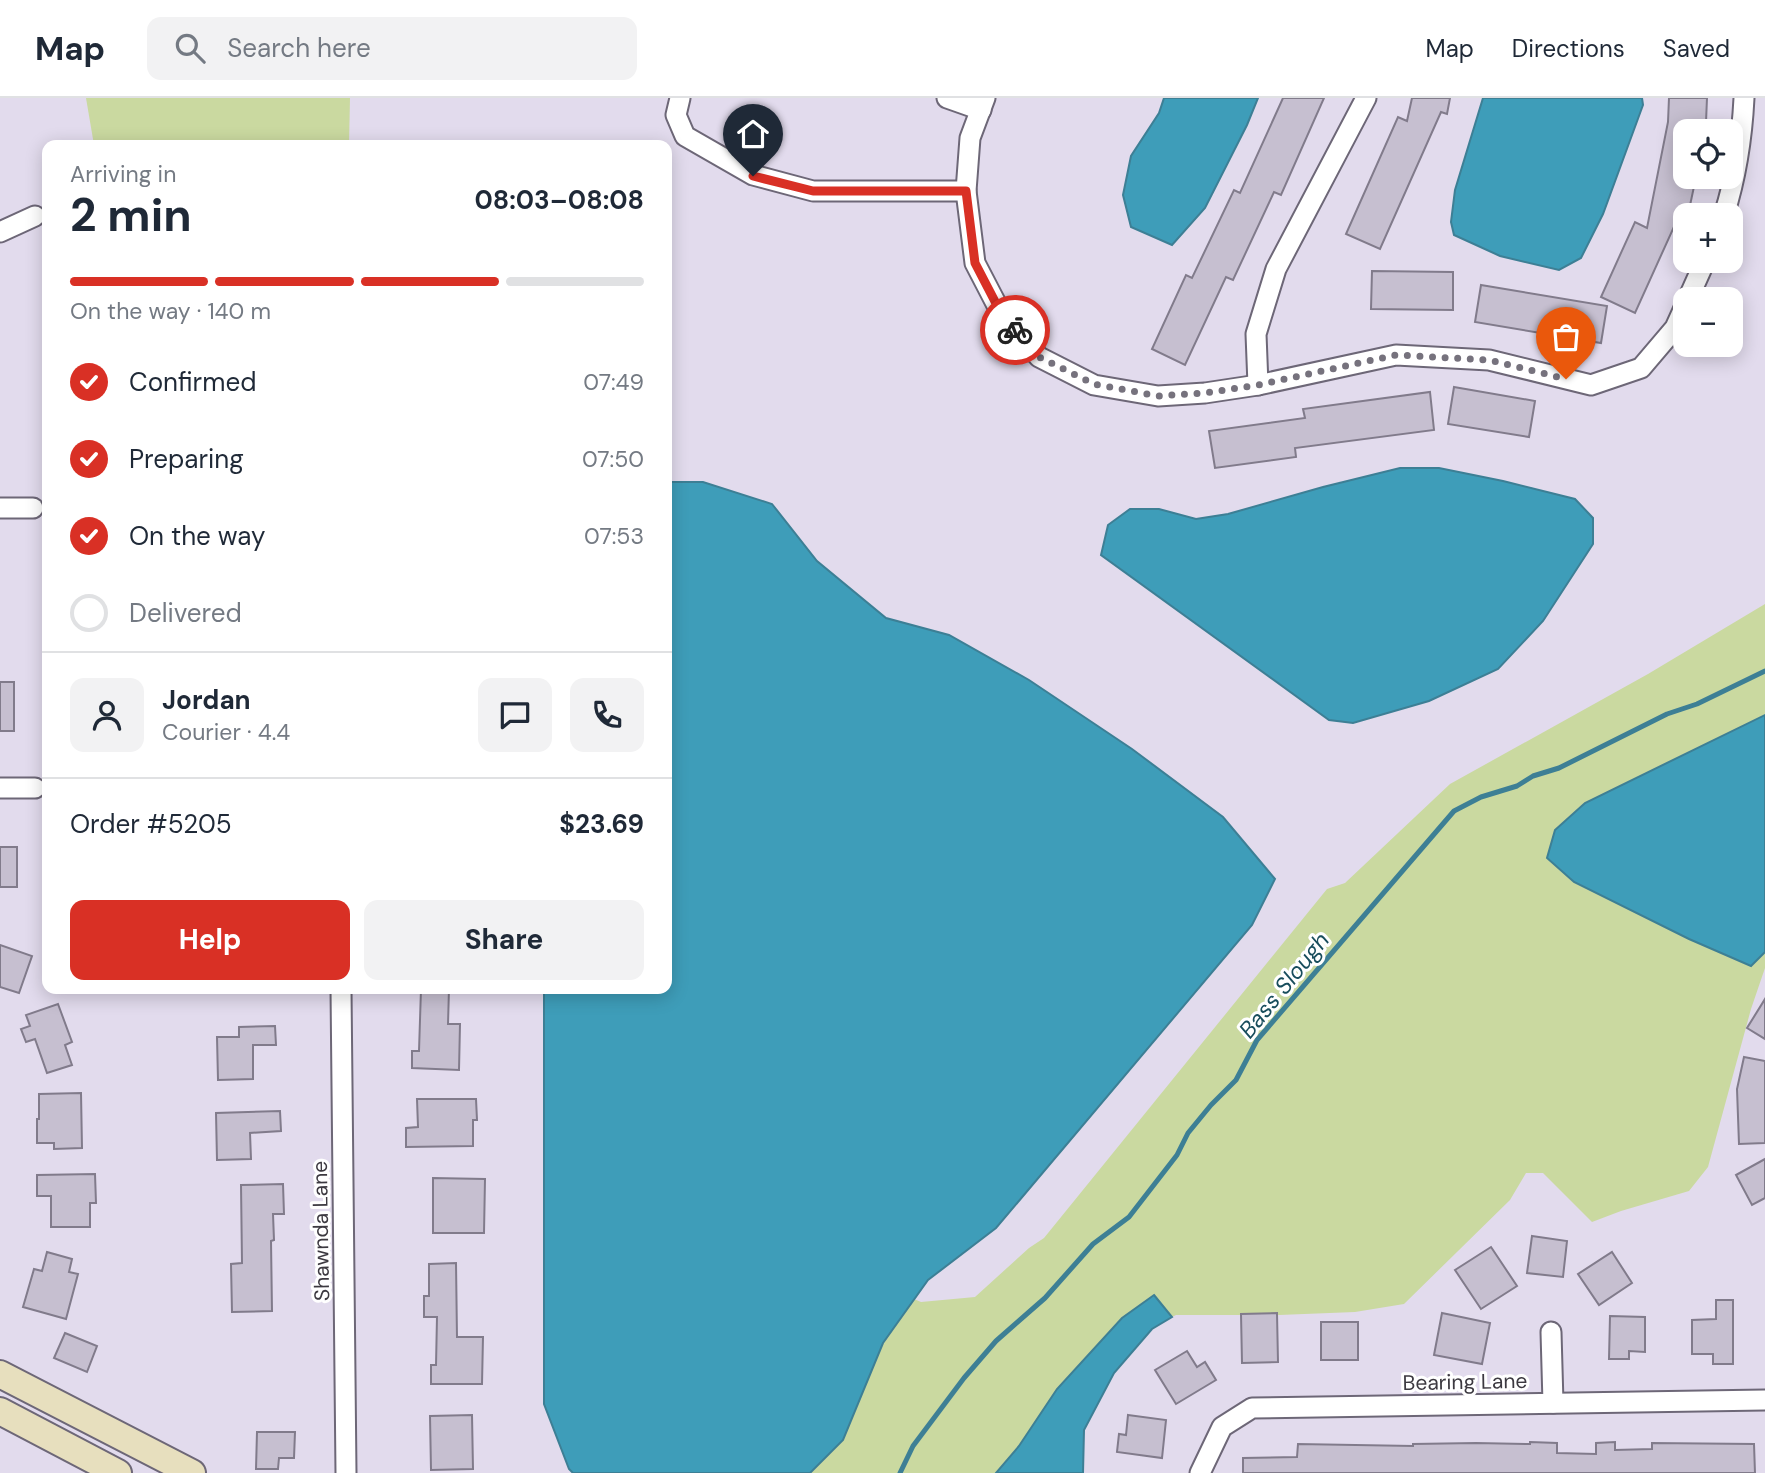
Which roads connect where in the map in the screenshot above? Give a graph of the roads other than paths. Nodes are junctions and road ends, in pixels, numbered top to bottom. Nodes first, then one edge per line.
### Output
1 (680, 98) edge
2 (947, 98) edge
3 (1366, 98) edge
4 (1744, 98) edge
5 (983, 104) edge
6 (966, 191) junction
7 (1727, 203) edge
8 (34, 216) dead end
9 (0, 232) edge
10 (1673, 330) edge
11 (1258, 385) junction
12 (0, 508) edge
13 (33, 508) dead end
14 (0, 788) edge
15 (34, 788) dead end
16 (341, 994) edge
17 (1551, 1332) dead end
18 (0, 1374) edge
19 (1765, 1400) edge
20 (1553, 1403) junction
21 (0, 1411) edge
22 (118, 1473) edge
23 (191, 1473) edge
24 (346, 1473) edge
25 (1200, 1473) edge

1 - 6 street
2 - 5 street
3 - 11 street
4 - 7 street
5 - 6 street
6 - 11 street
8 - 9 street
10 - 11 street
12 - 13 street
14 - 15 street
16 - 24 street, Shawnda Lane
17 - 20 street
18 - 23 main road
19 - 20 street, Bearing Lane
20 - 25 street, Bearing Lane
21 - 22 main road

